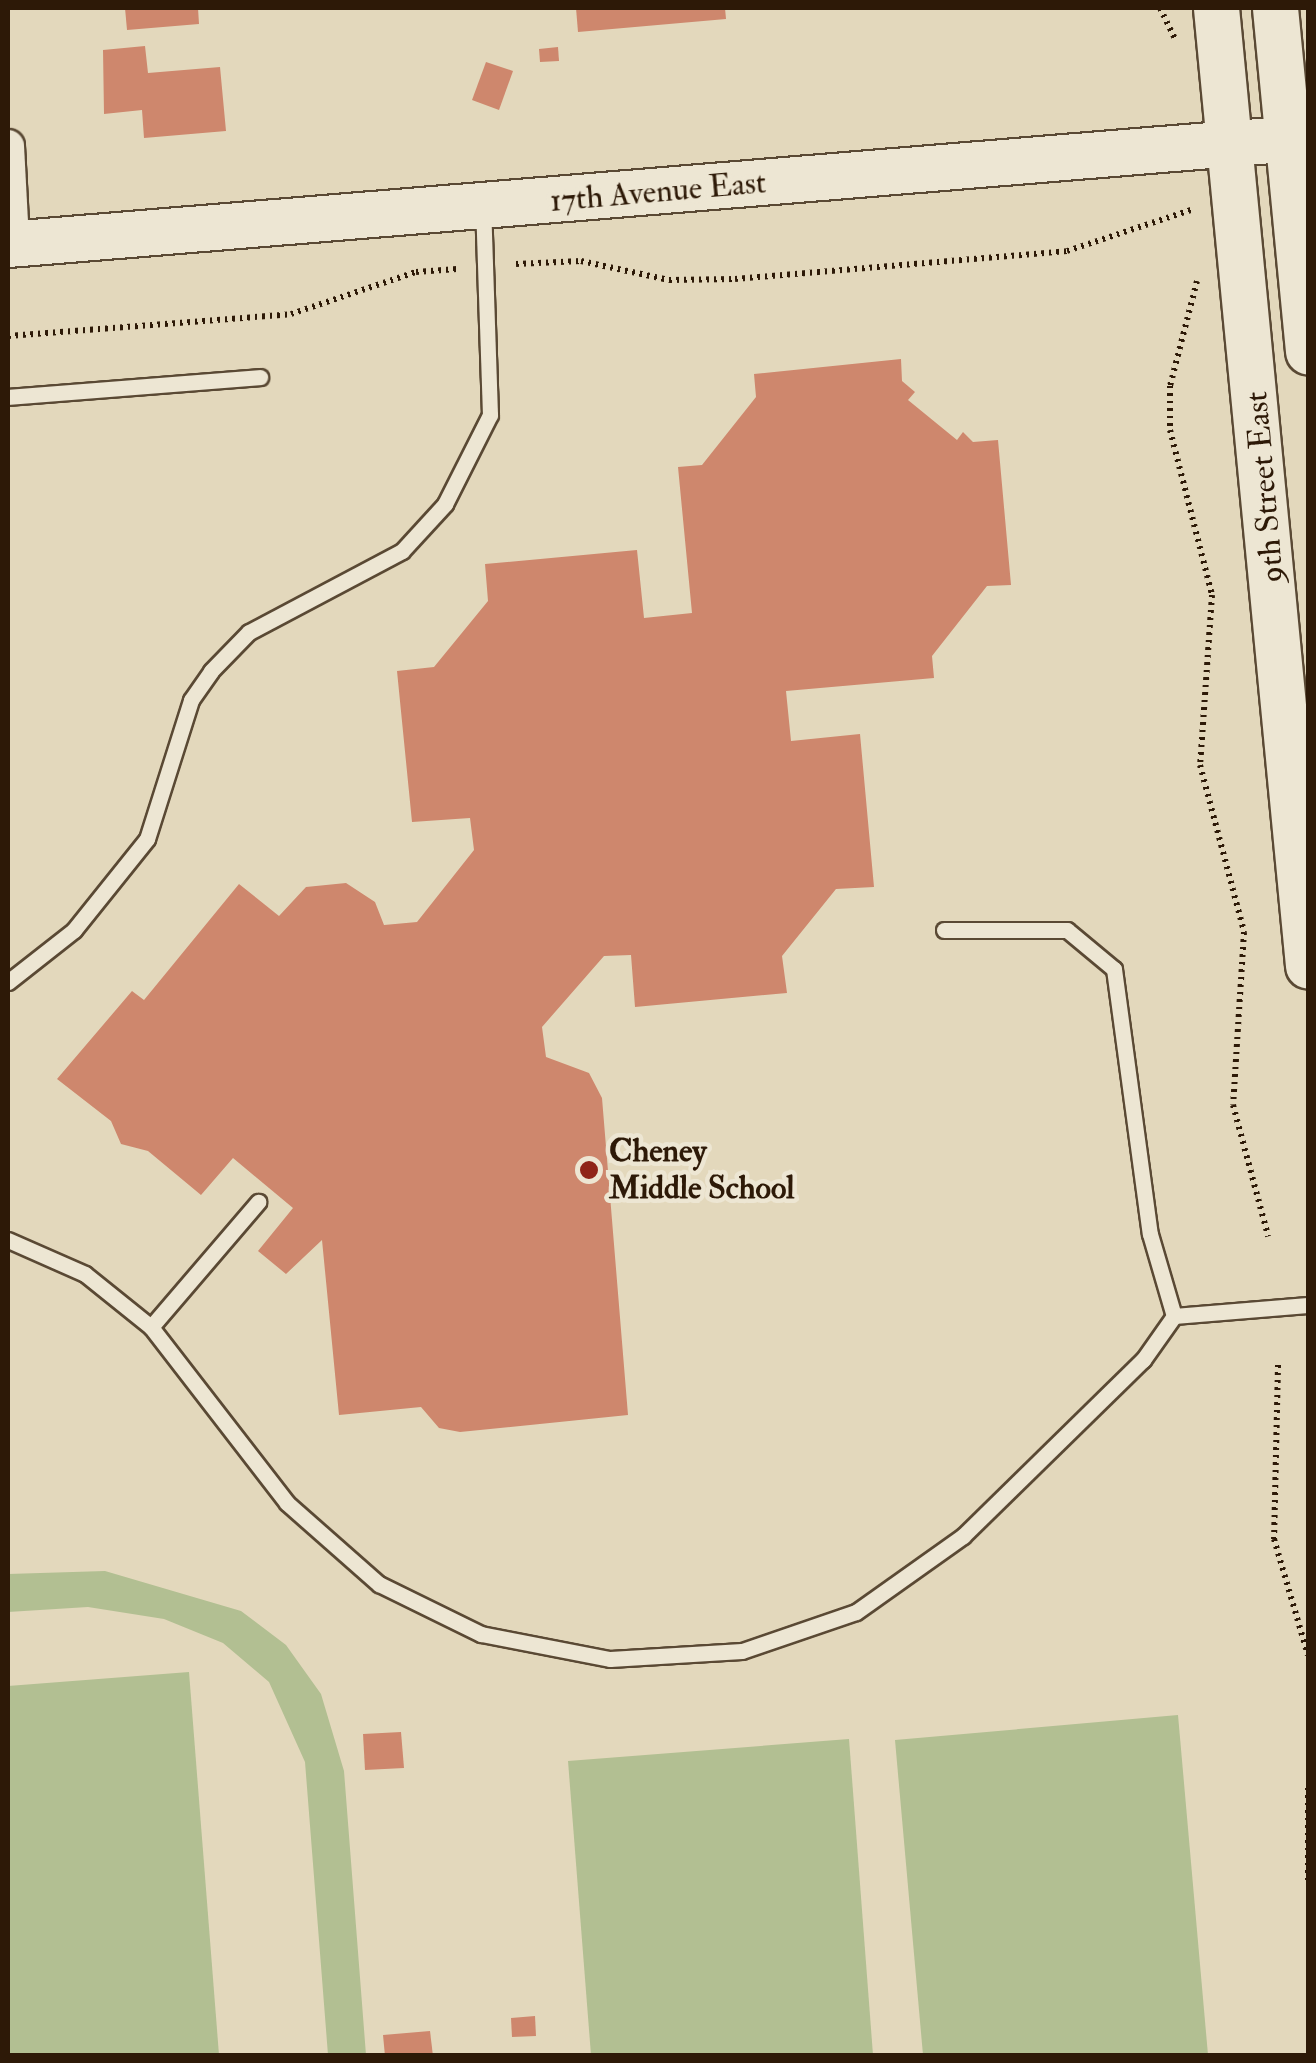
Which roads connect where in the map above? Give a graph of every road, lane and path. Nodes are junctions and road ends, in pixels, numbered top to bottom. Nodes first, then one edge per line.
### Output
1 (1216, 8) edge
2 (1275, 8) edge
3 (1298, 138) edge
4 (1234, 144) junction
5 (8, 146) edge
6 (482, 207) junction
7 (1196, 228) dead end
8 (10, 243) edge
9 (1198, 260) dead end
10 (516, 264) dead end
11 (457, 270) dead end
12 (8, 336) edge
13 (1308, 351) edge
14 (260, 376) dead end
15 (8, 397) edge
16 (944, 930) dead end
17 (1308, 966) edge
18 (8, 982) edge
19 (258, 1202) dead end
20 (1268, 1236) dead end
21 (8, 1240) edge
22 (1308, 1305) edge
23 (1174, 1316) junction
24 (151, 1327) junction
25 (1278, 1365) dead end
26 (1308, 1655) edge
27 (1308, 1788) edge
28 (1308, 1882) edge

1 - 4 main road, 9th Street East
2 - 3 main road
3 - 4 main road, 17th Avenue East
3 - 13 main road
4 - 6 main road, 17th Avenue East
4 - 17 main road, 9th Street East
5 - 8 street
6 - 8 main road, 17th Avenue East
6 - 18 lane
7 - 10 path
9 - 20 path
11 - 12 path
14 - 15 lane
16 - 23 lane
19 - 24 lane
21 - 24 lane
22 - 23 lane
23 - 24 lane
25 - 26 path
27 - 28 path

